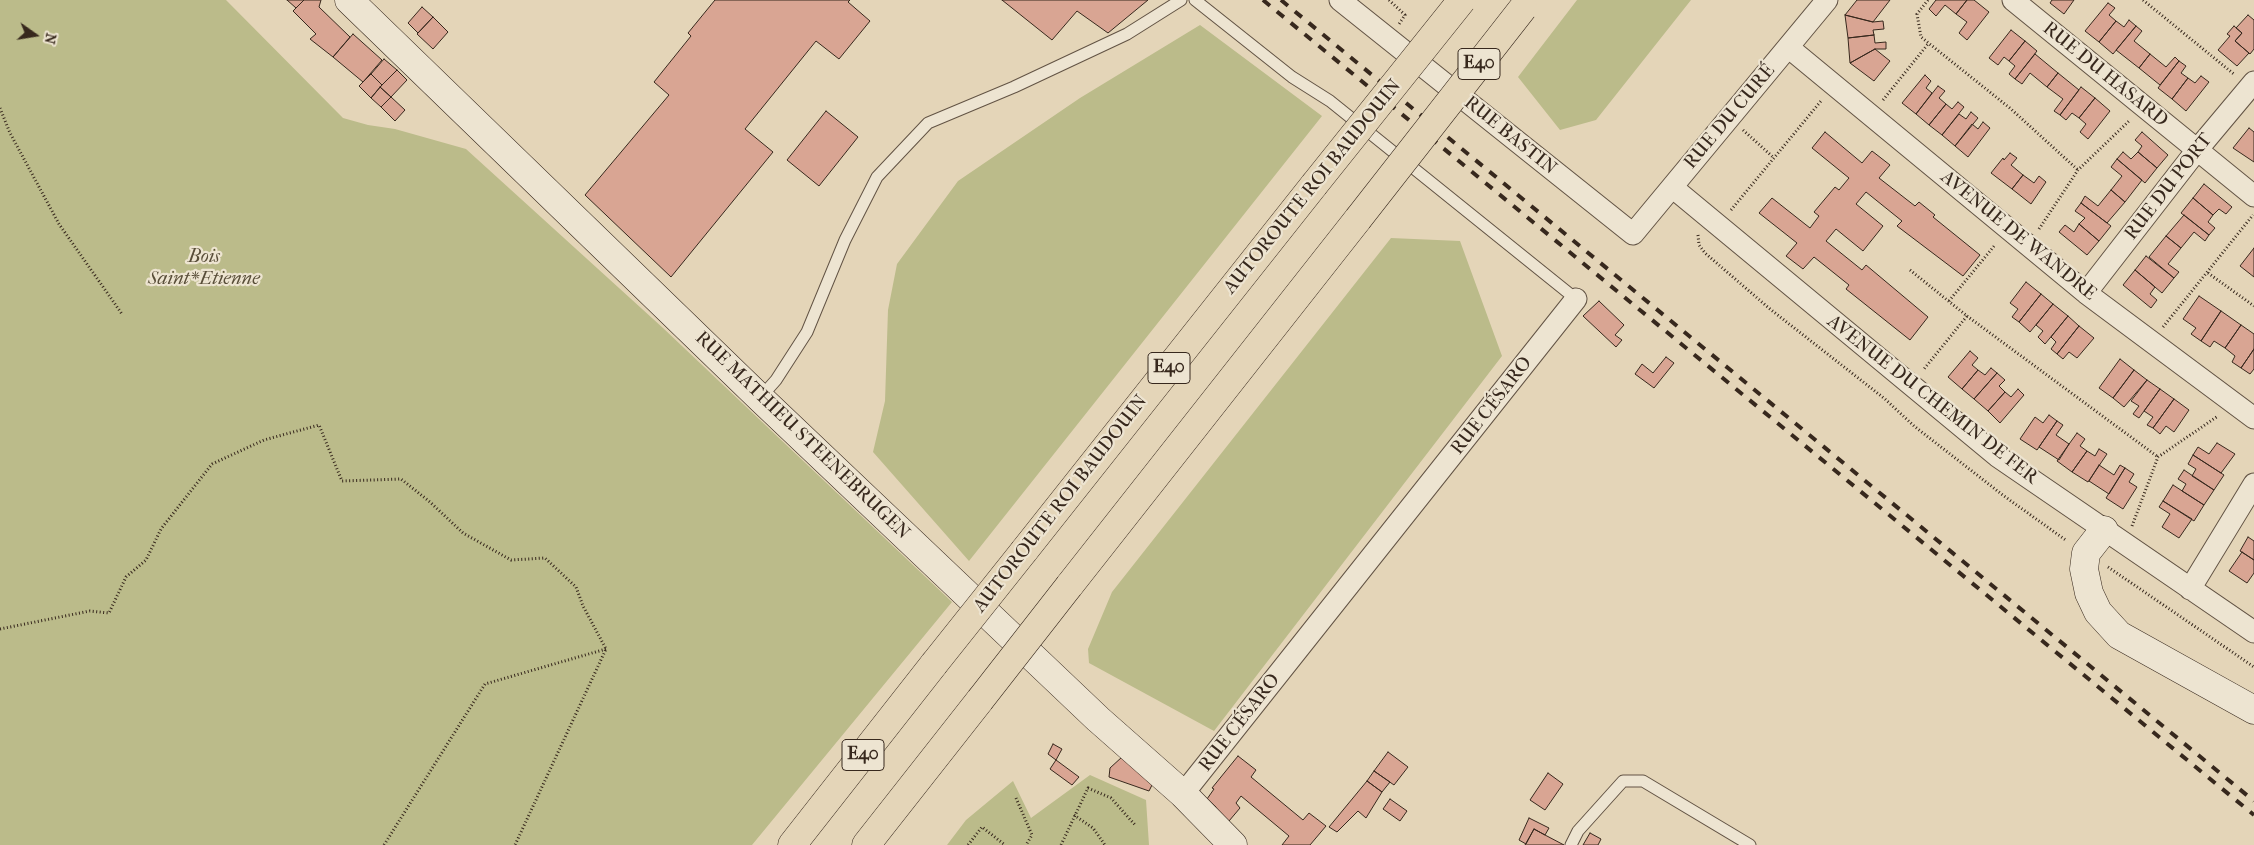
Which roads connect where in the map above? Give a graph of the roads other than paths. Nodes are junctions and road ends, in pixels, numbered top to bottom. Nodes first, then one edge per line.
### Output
1 (350, 0) edge
2 (1181, 0) edge
3 (1194, 0) edge
4 (1340, 0) edge
5 (1462, 0) edge
6 (1827, 0) edge
7 (2013, 0) edge
8 (1526, 4) edge
9 (1788, 47) junction
10 (2252, 84) edge
11 (2197, 150) junction
12 (1672, 187) junction
13 (2254, 196) edge
14 (1633, 234) joint
15 (2086, 293) junction
16 (1576, 300) joint
17 (760, 398) junction
18 (2254, 418) edge
19 (2254, 484) edge
20 (2114, 537) junction
21 (2190, 589) junction
22 (2254, 632) edge
23 (2254, 710) edge
24 (1184, 794) junction
25 (792, 845) edge
26 (866, 845) edge
27 (1233, 845) edge
28 (1571, 845) edge
29 (1750, 845) edge

1 - 17 street, RUE MATHIEU STEENEBRUGEN
2 - 17 lane
3 - 16 lane, RUE CÉSARO
4 - 14 street, RUE BASTIN
5 - 25 highway, AUTOROUTE ROI BAUDOUIN / E40, bridge
6 - 9 street, RUE DU CURÉ
7 - 11 street, RUE DU HASARD
8 - 26 highway, E40, bridge
9 - 12 street, RUE DU CURÉ
9 - 15 street, AVENUE DE WANDRE
10 - 11 street, RUE DU PORT
11 - 13 street, RUE DU HASARD
11 - 15 street, RUE DU PORT
12 - 14 street, RUE DU CURÉ
12 - 20 street, AVENUE DU CHEMIN DE FER
15 - 18 street, AVENUE DE WANDRE
16 - 24 street, RUE CÉSARO
17 - 24 street, RUE MATHIEU STEENEBRUGEN
19 - 21 street
20 - 21 street, AVENUE DU CHEMIN DE FER
20 - 23 street
21 - 22 street, AVENUE DU CHEMIN DE FER
24 - 27 street, RUE MATHIEU STEENEBRUGEN
28 - 29 lane

